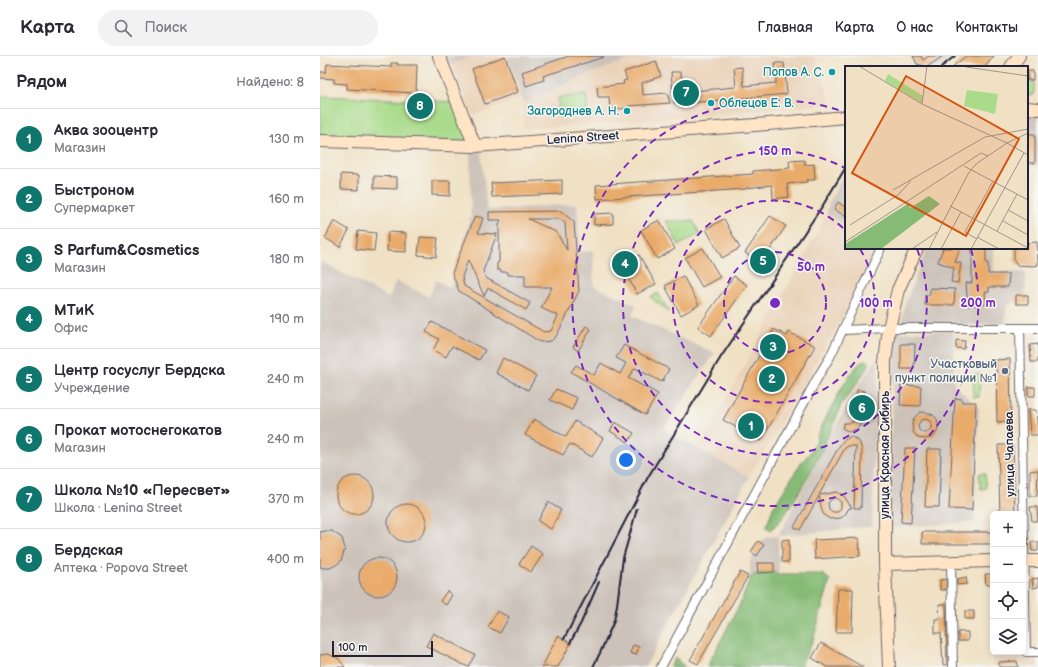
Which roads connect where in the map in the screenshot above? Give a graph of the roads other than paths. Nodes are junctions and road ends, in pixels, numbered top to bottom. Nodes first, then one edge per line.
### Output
1 (439, 56) edge
2 (1019, 56) edge
3 (1012, 66) edge
4 (1028, 108) edge
5 (1038, 109) edge
6 (845, 117) edge
7 (320, 140) edge
8 (475, 146) junction
9 (881, 249) edge
10 (917, 249) edge
11 (889, 328) junction
12 (1020, 328) junction
13 (1038, 328) edge
14 (843, 330) junction
15 (1024, 547) edge
16 (1026, 561) edge
17 (1038, 561) edge
18 (951, 562) junction
19 (990, 562) edge
20 (885, 564) junction
21 (1024, 583) edge
22 (1038, 652) edge
23 (661, 667) edge
24 (889, 667) edge
25 (953, 667) edge

1 - 8 street
2 - 3 street
4 - 5 street
6 - 8 street, Lenina Street
7 - 8 street, Lenina Street
9 - 14 street
10 - 11 street, улица Красная Сибирь
11 - 12 street
11 - 14 street
11 - 20 street, улица Красная Сибирь
12 - 13 street
12 - 15 street, улица Чапаева
14 - 23 street
16 - 17 street
18 - 19 street
18 - 20 street
18 - 25 street
20 - 24 street, улица Красная Сибирь
21 - 22 street, улица Чапаева

